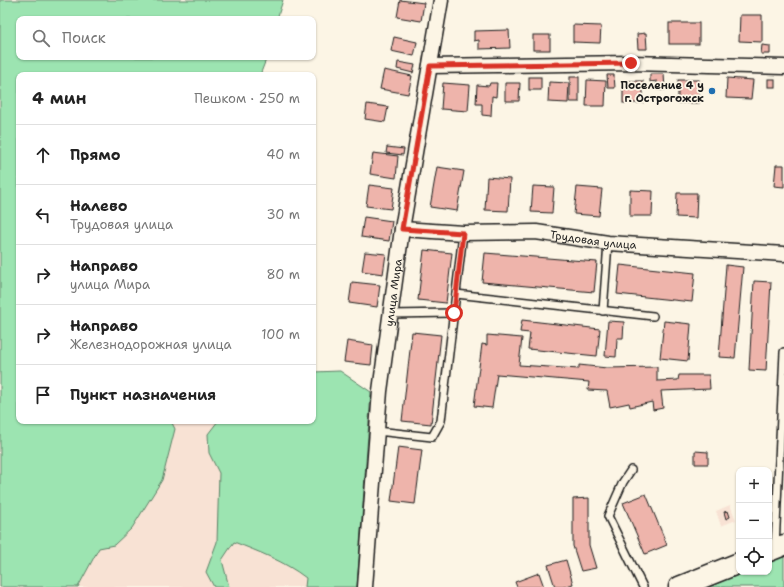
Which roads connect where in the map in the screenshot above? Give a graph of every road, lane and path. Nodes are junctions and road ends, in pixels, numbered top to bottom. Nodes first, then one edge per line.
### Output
1 (441, 0) edge
2 (430, 66) junction
3 (784, 67) edge
4 (402, 229) junction
5 (463, 233) junction
6 (608, 243) junction
7 (784, 254) edge
8 (456, 294) junction
9 (603, 311) junction
10 (454, 313) junction
11 (390, 314) junction
12 (653, 316) dead end
13 (784, 352) edge
14 (376, 430) junction
15 (631, 470) dead end
16 (776, 548) edge
17 (736, 564) edge
18 (365, 587) edge
19 (643, 587) edge
20 (679, 587) edge

1 - 2 street, улица Мира
2 - 3 street
2 - 4 street, улица Мира
4 - 5 street, Трудовая улица
4 - 11 street, улица Мира
5 - 6 street, Трудовая улица
5 - 8 lane
6 - 7 street, Трудовая улица
6 - 9 lane
8 - 9 lane
8 - 10 lane
9 - 12 lane
10 - 11 lane
10 - 14 lane
11 - 14 street, улица Мира
13 - 16 lane
14 - 18 street, улица Мира
15 - 19 lane
17 - 20 main road

